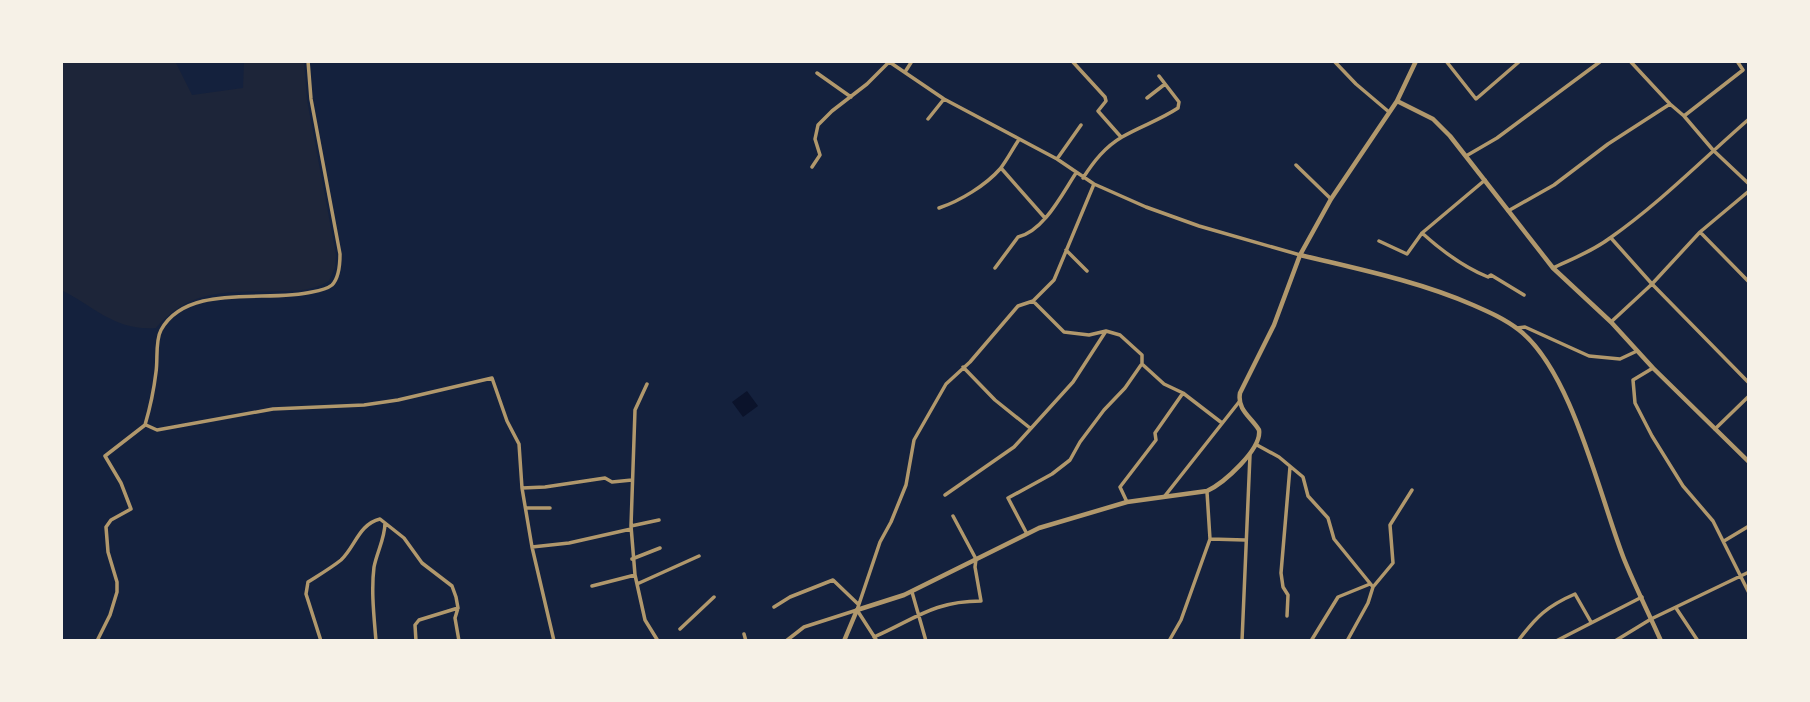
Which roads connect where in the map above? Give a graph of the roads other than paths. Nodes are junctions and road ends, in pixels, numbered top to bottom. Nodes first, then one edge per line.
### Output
1 (308, 61) edge
2 (889, 61) edge
3 (912, 61) edge
4 (944, 61) edge
5 (949, 61) edge
6 (1072, 61) edge
7 (1334, 61) edge
8 (1416, 61) edge
9 (1446, 61) edge
10 (1520, 61) edge
11 (1601, 61) edge
12 (1630, 61) edge
13 (1737, 61) edge
14 (905, 72) junction
15 (817, 73) dead end
16 (1159, 76) dead end
17 (1165, 85) junction
18 (851, 97) junction
19 (1147, 98) dead end
20 (944, 99) junction
21 (1398, 101) junction
22 (1670, 104) junction
23 (1389, 112) junction
24 (1684, 116) junction
25 (928, 119) dead end
26 (1749, 119) edge
27 (1081, 125) dead end
28 (1121, 137) junction
29 (1019, 140) junction
30 (1713, 150) junction
31 (1466, 156) junction
32 (1057, 159) junction
33 (1296, 165) dead end
34 (812, 167) dead end
35 (1000, 168) junction
36 (1076, 173) junction
37 (1083, 178) junction
38 (1485, 180) junction
39 (1094, 184) junction
40 (1749, 184) edge
41 (1749, 191) edge
42 (1331, 198) junction
43 (939, 208) dead end
44 (1508, 211) junction
45 (1045, 218) junction
46 (1700, 232) junction
47 (1422, 233) junction
48 (1611, 238) junction
49 (1380, 240) dead end
50 (1066, 250) junction
51 (1300, 255) junction
52 (995, 268) dead end
53 (1553, 268) junction
54 (1087, 271) dead end
55 (1749, 282) edge
56 (1652, 284) junction
57 (1524, 295) dead end
58 (1032, 301) junction
59 (1611, 322) junction
60 (1517, 328) junction
61 (1106, 331) junction
62 (1637, 351) junction
63 (1142, 364) junction
64 (963, 367) junction
65 (1653, 368) junction
66 (1749, 383) edge
67 (647, 384) dead end
68 (1183, 393) junction
69 (1749, 396) edge
70 (1238, 402) junction
71 (1222, 423) junction
72 (145, 425) junction
73 (1030, 428) junction
74 (1714, 430) junction
75 (1257, 445) junction
76 (1249, 453) junction
77 (1749, 462) edge
78 (1290, 467) junction
79 (632, 480) junction
80 (522, 488) junction
81 (1412, 490) dead end
82 (1207, 491) junction
83 (945, 495) dead end
84 (1164, 497) junction
85 (1128, 502) junction
86 (527, 508) junction
87 (550, 508) dead end
88 (953, 516) dead end
89 (659, 520) dead end
90 (386, 523) junction
91 (1749, 526) edge
92 (631, 527) junction
93 (1027, 534) junction
94 (1210, 538) junction
95 (1245, 540) junction
96 (1724, 541) junction
97 (532, 547) junction
98 (660, 548) dead end
99 (699, 556) dead end
100 (632, 559) junction
101 (976, 559) junction
102 (1749, 572) edge
103 (635, 575) junction
104 (1742, 576) junction
105 (637, 584) junction
106 (1371, 585) junction
107 (592, 586) dead end
108 (912, 592) junction
109 (1749, 593) edge
110 (714, 597) dead end
111 (1642, 597) junction
112 (774, 607) dead end
113 (858, 607) junction
114 (458, 608) junction
115 (1676, 608) junction
116 (919, 615) junction
117 (1287, 617) dead end
118 (1651, 620) junction
119 (1591, 622) junction
120 (680, 629) dead end
121 (744, 634) dead end
122 (876, 639) edge
123 (97, 641) edge
124 (321, 641) edge
125 (376, 641) edge
126 (416, 641) edge
127 (459, 641) edge
128 (554, 641) edge
129 (658, 641) edge
130 (746, 641) edge
131 (786, 641) edge
132 (844, 641) edge
133 (926, 641) edge
134 (1168, 641) edge
135 (1242, 641) edge
136 (1311, 641) edge
137 (1347, 641) edge
138 (1518, 641) edge
139 (1556, 641) edge
140 (1615, 641) edge
141 (1661, 641) edge
142 (1698, 641) edge

1 - 72 street
2 - 14 street
2 - 18 street
3 - 14 street
4 - 5 street
6 - 28 street
7 - 23 street
8 - 21 street
9 - 10 street
11 - 31 street
12 - 22 street
13 - 24 street
14 - 20 street
15 - 18 street
16 - 17 street
17 - 19 street
17 - 28 street
18 - 34 street
20 - 25 street
20 - 29 street
21 - 23 street
21 - 31 street
22 - 24 street
22 - 44 street
23 - 42 street
24 - 30 street
26 - 30 street
27 - 32 street
28 - 37 street
29 - 32 street
29 - 35 street
30 - 40 street
30 - 48 street
31 - 38 street
32 - 36 street
33 - 42 street
35 - 43 street
35 - 45 street
36 - 37 street
36 - 45 street
37 - 39 street
38 - 44 street
38 - 47 street
39 - 50 street
39 - 51 street
41 - 46 street
42 - 51 street
44 - 53 street
45 - 52 street
46 - 55 street
46 - 56 street
47 - 49 street
47 - 57 street
48 - 53 street
48 - 56 street
50 - 54 street
50 - 58 street
51 - 60 street
51 - 70 street
53 - 59 street
56 - 59 street
56 - 66 street
58 - 61 street
58 - 64 street
59 - 62 street
60 - 62 street
60 - 111 street
61 - 63 street
61 - 73 street
62 - 65 street
63 - 68 street
63 - 93 street
64 - 73 street
64 - 113 street
65 - 74 street
65 - 96 street
67 - 79 street
68 - 71 street
68 - 85 street
69 - 74 street
70 - 71 street
70 - 75 street
71 - 84 street
72 - 80 street
72 - 123 street
73 - 83 street
74 - 77 street
75 - 76 street
75 - 78 street
76 - 82 street
76 - 95 street
78 - 106 street
78 - 117 street
79 - 80 street
79 - 92 street
80 - 86 street
81 - 106 street
82 - 84 street
82 - 94 street
84 - 85 street
85 - 93 street
86 - 87 street
86 - 97 street
88 - 101 street
89 - 92 street
90 - 114 street
90 - 124 street
90 - 125 street
91 - 96 street
92 - 97 street
92 - 100 street
93 - 101 street
94 - 95 street
94 - 134 street
95 - 135 street
96 - 104 street
97 - 128 street
98 - 100 street
99 - 105 street
100 - 103 street
101 - 108 street
101 - 116 street
102 - 104 street
103 - 105 street
103 - 107 street
104 - 109 street
104 - 115 street
105 - 129 street
106 - 136 street
106 - 137 street
108 - 113 street
108 - 116 street
110 - 120 street
111 - 118 street
111 - 119 street
112 - 113 street
113 - 122 street
113 - 131 street
113 - 132 street
114 - 126 street
114 - 127 street
115 - 118 street
115 - 142 street
116 - 122 street
116 - 133 street
118 - 140 street
118 - 141 street
119 - 138 street
119 - 139 street
121 - 130 street

